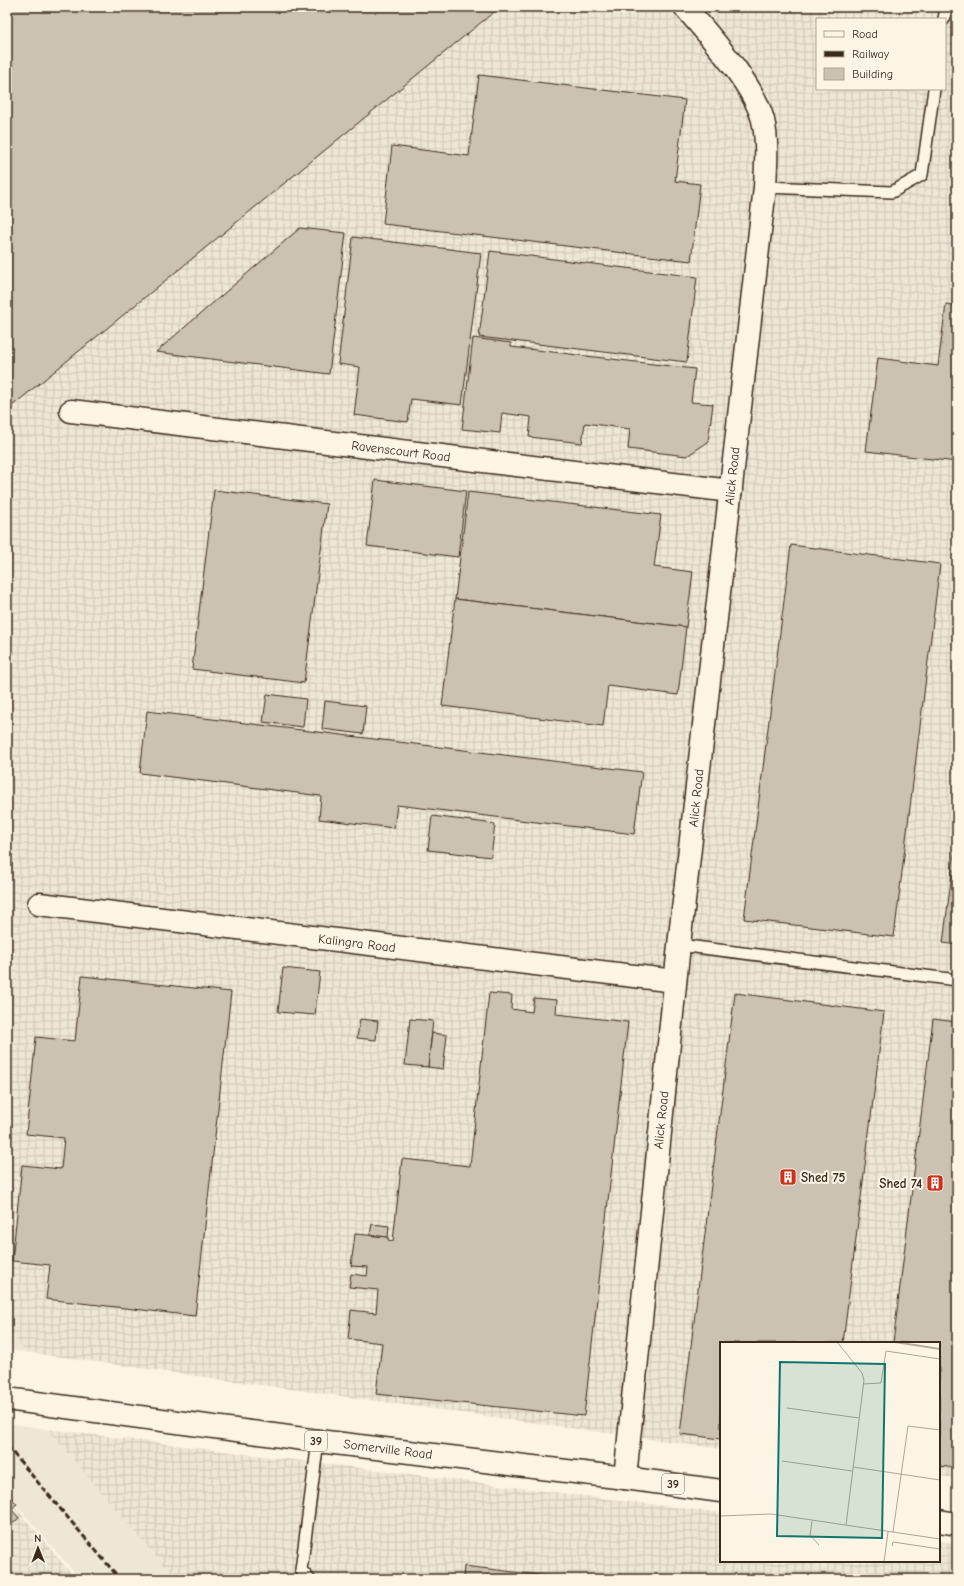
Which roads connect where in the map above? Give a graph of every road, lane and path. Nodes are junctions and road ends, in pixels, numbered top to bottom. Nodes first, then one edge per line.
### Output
1 (685, 7) edge
2 (946, 7) edge
3 (944, 18) edge
4 (934, 90) edge
5 (765, 187) junction
6 (71, 412) dead end
7 (731, 491) junction
8 (39, 904) dead end
9 (679, 945) junction
10 (957, 980) edge
11 (675, 981) junction
12 (7, 1399) edge
13 (318, 1441) junction
14 (625, 1478) junction
15 (720, 1491) edge
16 (940, 1521) edge
17 (957, 1524) edge
18 (310, 1579) edge

1 - 5 street, Alick Road
2 - 3 lane
4 - 5 lane
5 - 7 street, Alick Road
6 - 7 street, Ravenscourt Road
7 - 9 street, Alick Road
8 - 11 street, Kalingra Road
9 - 10 lane
9 - 11 street, Alick Road
11 - 14 street, Alick Road
12 - 13 street, Somerville Road / 39
13 - 14 street, Somerville Road / 39
13 - 18 lane
14 - 15 street, Somerville Road / 39
16 - 17 street

